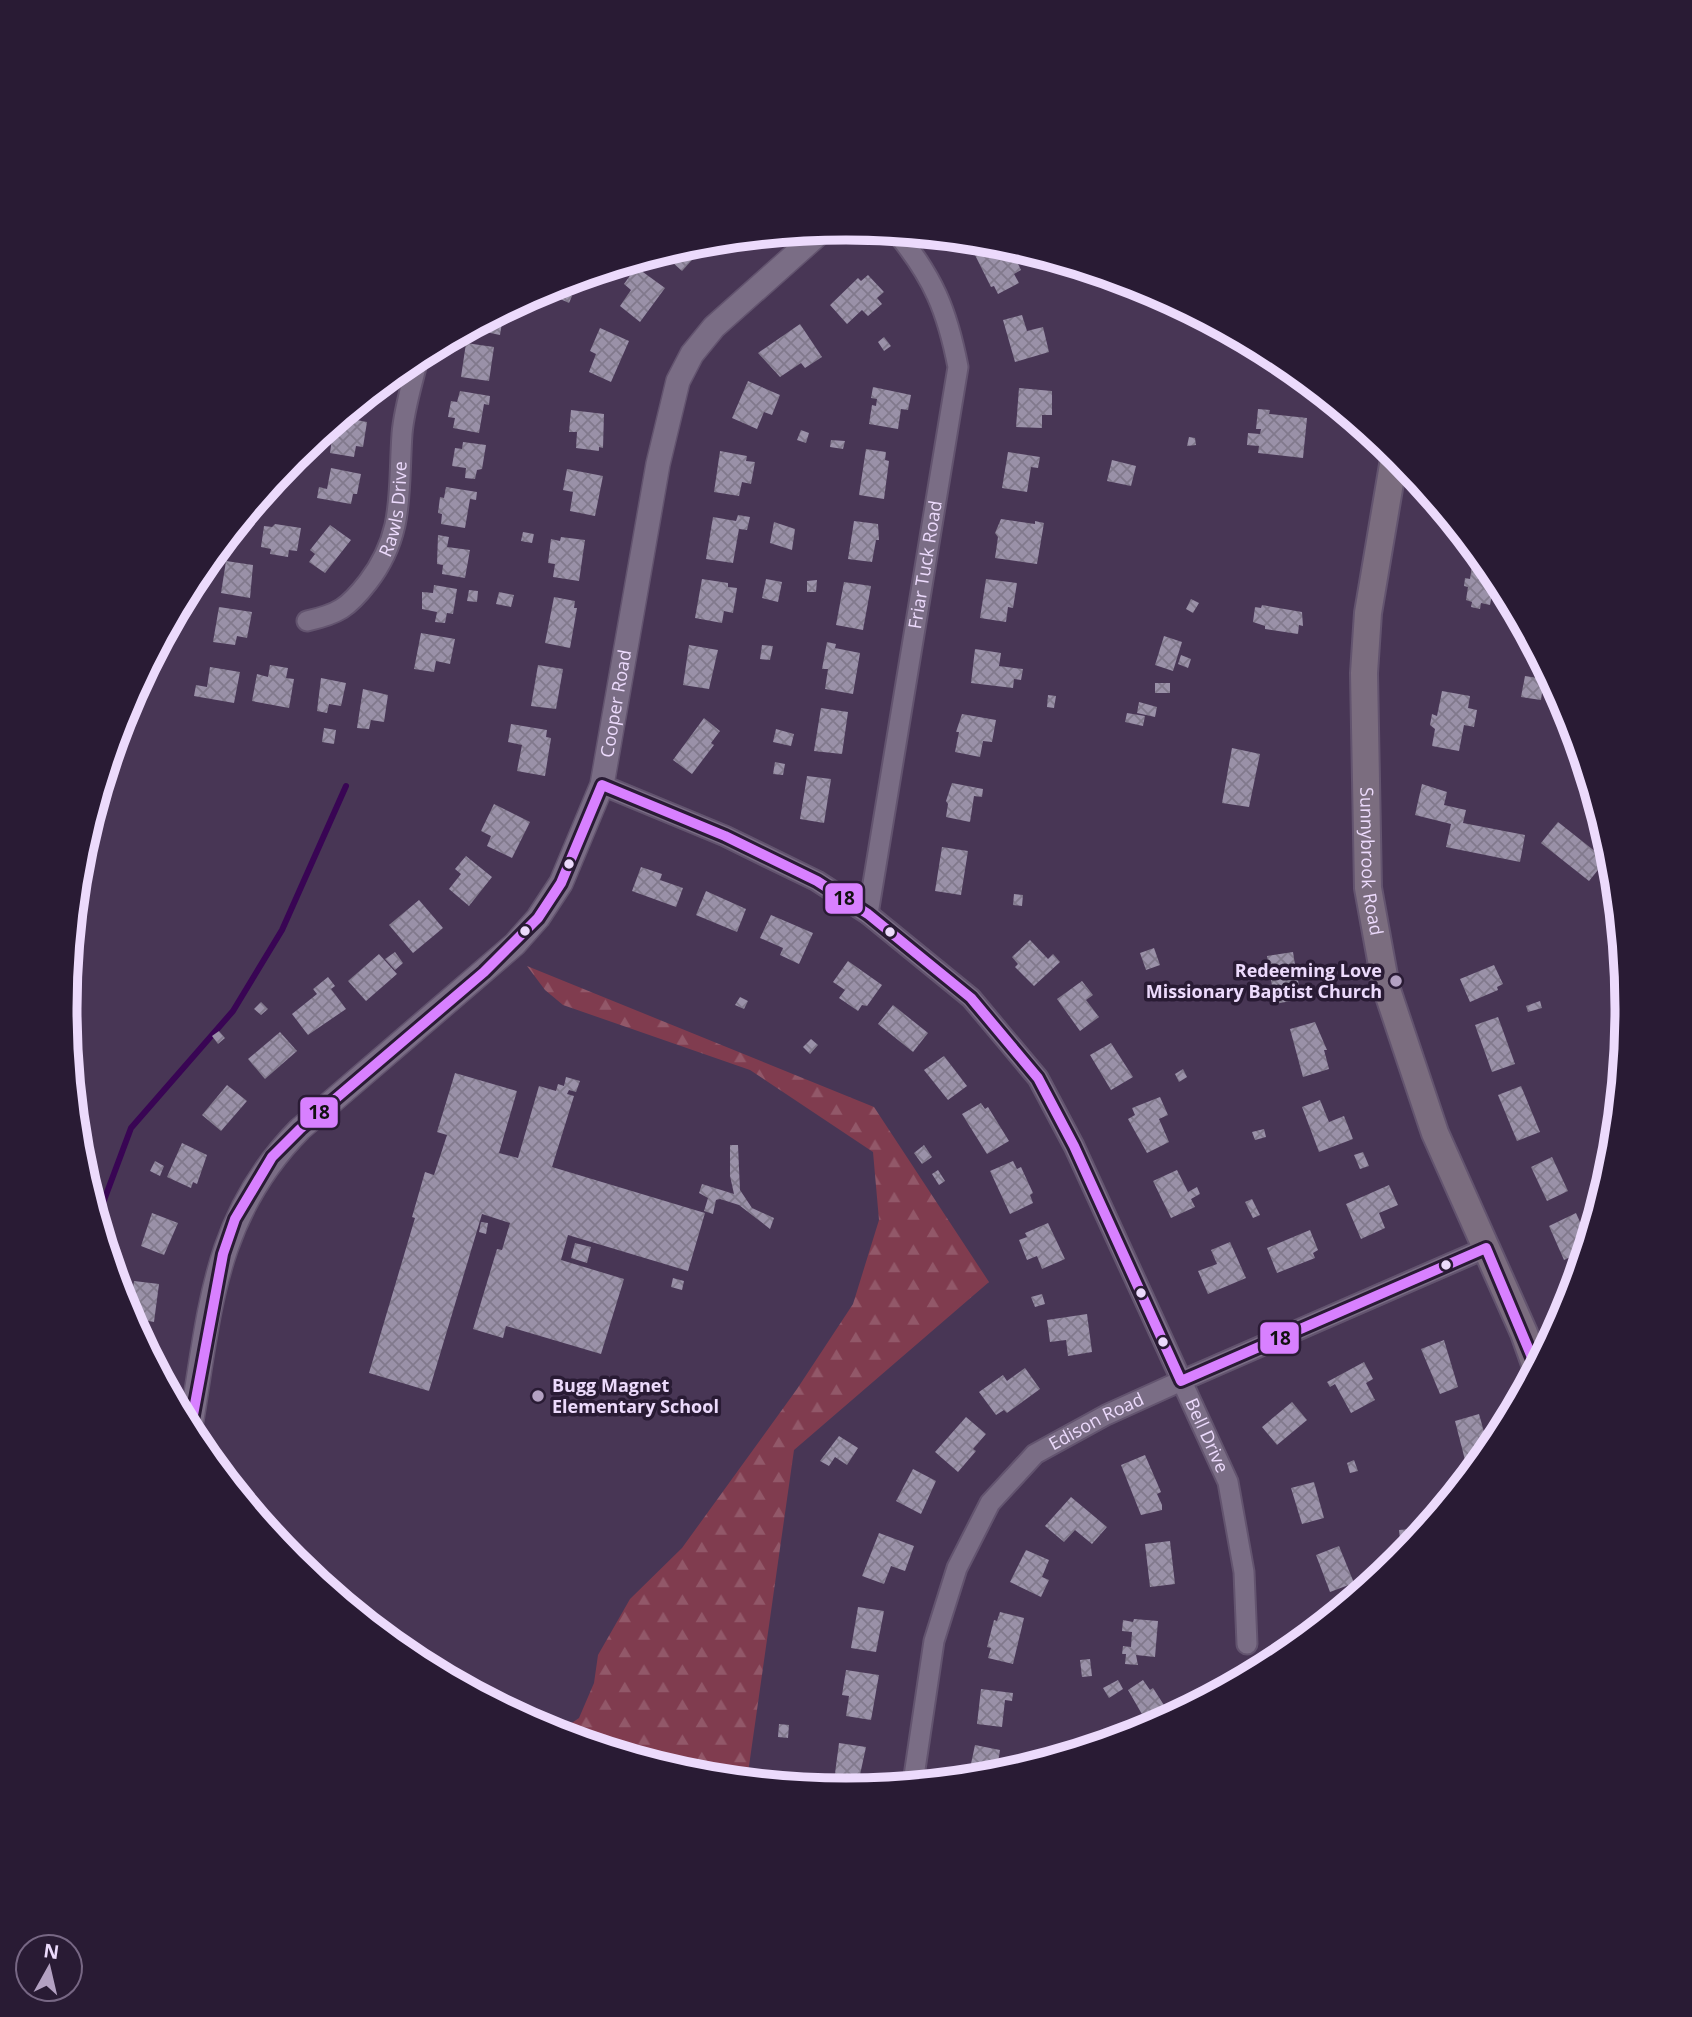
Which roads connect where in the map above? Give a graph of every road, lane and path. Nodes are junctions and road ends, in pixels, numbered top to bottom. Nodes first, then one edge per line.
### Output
1 (811, 241) edge
2 (904, 242) edge
3 (415, 372) edge
4 (1393, 468) edge
5 (307, 621) dead end
6 (602, 785) junction
7 (868, 914) junction
8 (1486, 1248) junction
9 (1532, 1357) edge
10 (1181, 1381) junction
11 (193, 1414) edge
12 (1247, 1644) dead end
13 (914, 1774) edge

1 - 6 street, Cooper Road
2 - 7 street, Friar Tuck Road
3 - 5 street, Rawls Drive
4 - 8 main road, Sunnybrook Road
6 - 7 street, Bell Drive
6 - 11 street, Cooper Road
7 - 10 street, Bell Drive
8 - 9 main road, Sunnybrook Road
8 - 10 street, Edison Road
10 - 12 street, Bell Drive
10 - 13 street, Edison Road

